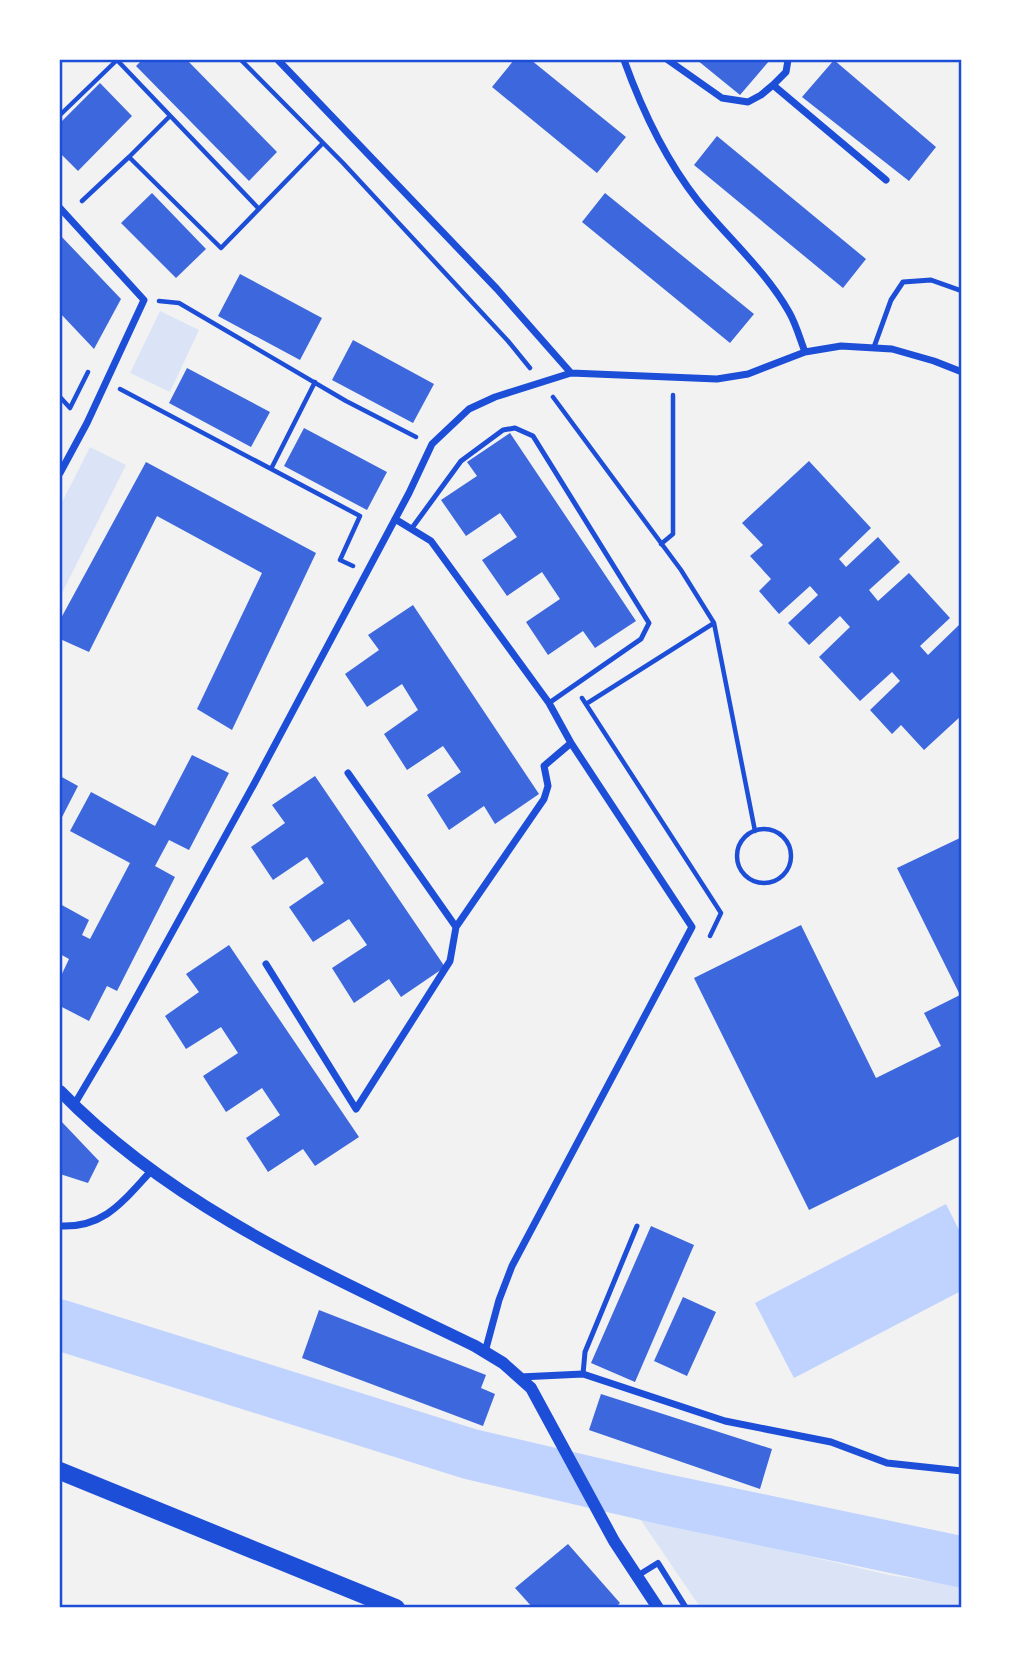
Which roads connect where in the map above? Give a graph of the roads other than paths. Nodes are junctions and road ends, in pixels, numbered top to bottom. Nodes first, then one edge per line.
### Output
1 (278, 60) edge
2 (624, 60) edge
3 (668, 60) edge
4 (788, 60) edge
5 (774, 85) junction
6 (886, 180) dead end
7 (60, 208) edge
8 (961, 291) edge
9 (874, 347) junction
10 (805, 352) junction
11 (961, 372) edge
12 (571, 373) junction
13 (60, 473) edge
14 (395, 520) junction
15 (412, 528) junction
16 (549, 703) junction
17 (571, 743) junction
18 (348, 773) dead end
19 (456, 928) junction
20 (267, 964) dead end
21 (60, 1091) edge
22 (74, 1106) junction
23 (152, 1170) junction
24 (60, 1226) edge
25 (637, 1226) dead end
26 (485, 1352) junction
27 (583, 1374) junction
28 (519, 1377) junction
29 (60, 1471) edge
30 (961, 1471) edge
31 (637, 1576) junction
32 (397, 1608) edge
33 (658, 1608) edge
34 (686, 1608) edge

1 - 12 street
2 - 10 street
3 - 5 street
4 - 5 street
5 - 6 street
7 - 13 street
8 - 9 lane
9 - 10 street
9 - 11 street
10 - 12 street
12 - 14 street
14 - 15 street
14 - 22 street
15 - 16 street
15 - 16 lane
16 - 17 street
17 - 19 street
17 - 26 street
18 - 19 street
19 - 20 street
21 - 22 street
22 - 23 street
23 - 24 street
23 - 26 street
25 - 27 lane
26 - 28 street
27 - 28 street
27 - 30 street
28 - 31 street
29 - 32 main road
31 - 33 street
31 - 34 street

